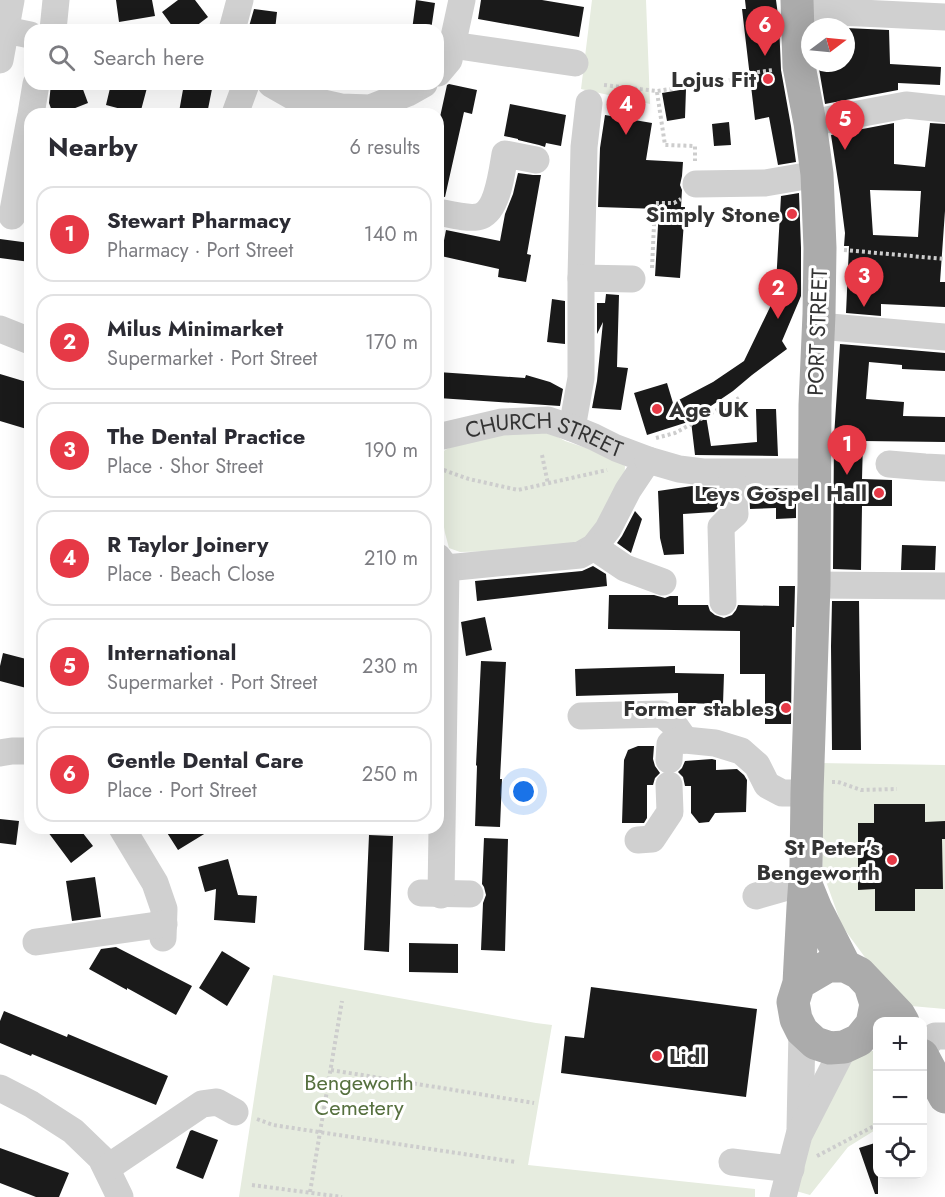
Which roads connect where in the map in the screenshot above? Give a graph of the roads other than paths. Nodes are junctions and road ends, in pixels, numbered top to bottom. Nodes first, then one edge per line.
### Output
1 (10, 0) edge
2 (56, 0) edge
3 (240, 0) edge
4 (462, 0) edge
5 (797, 5) edge
6 (945, 17) edge
7 (54, 24) edge
8 (234, 24) edge
9 (18, 33) edge
10 (452, 45) junction
11 (0, 60) edge
12 (575, 63) dead end
13 (444, 66) edge
14 (35, 90) edge
15 (244, 90) edge
16 (282, 90) edge
17 (413, 90) edge
18 (595, 94) road end
19 (32, 108) edge
20 (237, 108) edge
21 (348, 108) edge
22 (376, 108) edge
23 (945, 109) edge
24 (810, 123) junction
25 (24, 152) edge
26 (536, 160) dead end
27 (817, 174) junction
28 (696, 184) road end
29 (444, 214) edge
30 (12, 216) dead end
31 (581, 278) junction
32 (632, 279) road end
33 (819, 326) junction
34 (0, 329) edge
35 (945, 337) edge
36 (24, 339) edge
37 (572, 428) junction
38 (444, 436) edge
39 (652, 449) junction
40 (889, 464) dead end
41 (945, 468) edge
42 (732, 472) junction
43 (814, 472) junction
44 (594, 546) junction
45 (444, 563) edge
46 (663, 582) dead end
47 (814, 585) junction
48 (945, 586) edge
49 (723, 602) dead end
50 (581, 716) dead end
51 (24, 751) edge
52 (0, 753) edge
53 (674, 762) junction
54 (807, 786) junction
55 (126, 834) edge
56 (433, 834) edge
57 (638, 840) dead end
58 (805, 882) junction
59 (470, 894) dead end
60 (756, 896) dead end
61 (36, 942) dead end
62 (857, 976) junction
63 (800, 983) junction
64 (900, 1017) edge
65 (802, 1031) junction
66 (945, 1036) edge
67 (927, 1043) edge
68 (860, 1044) edge
69 (927, 1064) edge
70 (0, 1088) edge
71 (945, 1096) edge
72 (235, 1112) dead end
73 (799, 1135) junction
74 (732, 1162) dead end
75 (107, 1168) junction
76 (791, 1169) junction
77 (120, 1197) edge
78 (783, 1197) edge

1 - 9 street
2 - 7 street
3 - 8 street
4 - 10 street
5 - 6 street
5 - 24 main road, PORT STREET
9 - 11 street
10 - 12 street
10 - 13 street
14 - 19 street
15 - 20 street
16 - 21 street
17 - 22 street
18 - 31 street
23 - 24 street
24 - 27 main road, PORT STREET
25 - 30 street
26 - 29 street
27 - 28 street
27 - 33 main road, PORT STREET
31 - 32 street
31 - 37 street
33 - 35 street
33 - 43 main road, PORT STREET
34 - 36 street
37 - 38 street, CHURCH STREET
37 - 39 street, CHURCH STREET
39 - 42 street, CHURCH STREET
39 - 44 street, CHURCH STREET
40 - 41 street
42 - 43 street, CHURCH STREET
42 - 49 street
43 - 47 main road, PORT STREET
44 - 45 street
44 - 46 street
47 - 48 street
47 - 54 main road, PORT STREET
50 - 53 street
51 - 52 street
53 - 54 street
53 - 57 street
54 - 58 main road, PORT STREET
55 - 61 street
56 - 59 street
58 - 60 street
58 - 62 main road, PORT STREET
58 - 63 main road, PORT STREET
62 - 63 main road
62 - 64 main road
62 - 68 main road
63 - 65 main road
65 - 68 main road
65 - 73 street
66 - 67 street
68 - 73 street
69 - 71 main road
70 - 75 street
72 - 75 street
73 - 76 street
74 - 76 street
75 - 77 street
76 - 78 street

